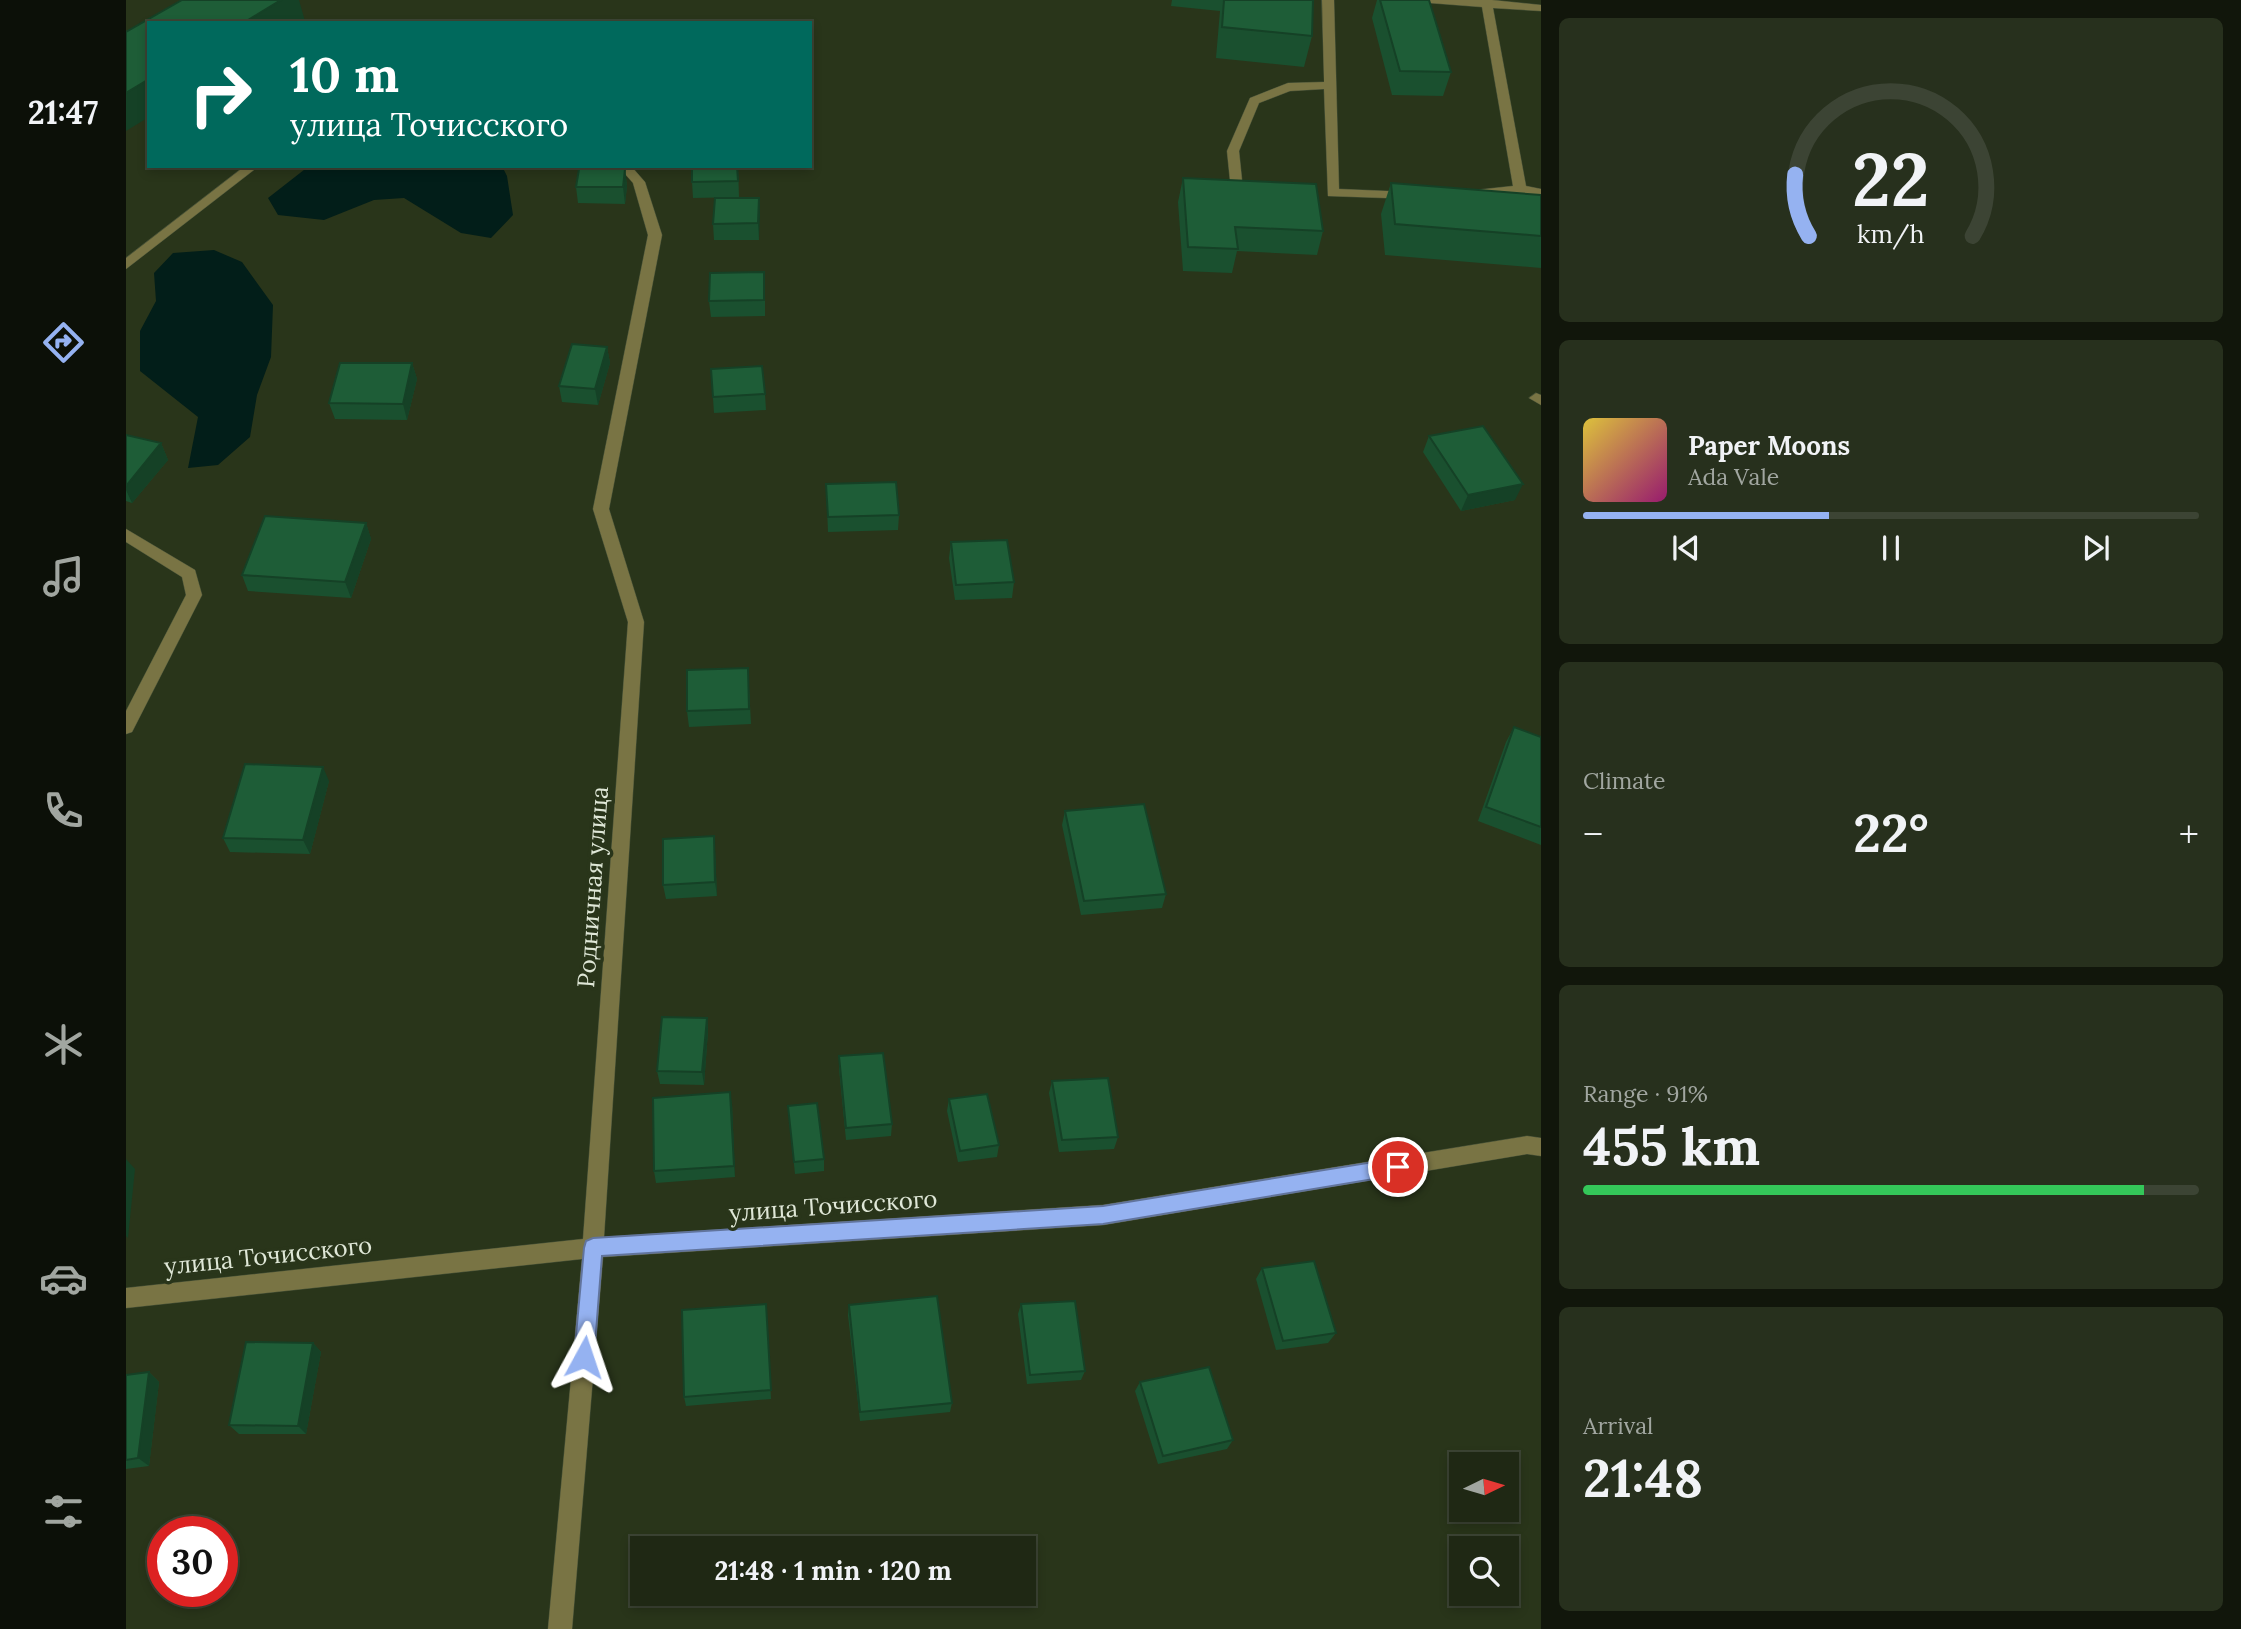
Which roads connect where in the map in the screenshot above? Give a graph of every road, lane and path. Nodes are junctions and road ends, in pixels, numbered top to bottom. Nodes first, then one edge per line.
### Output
1 (1328, 0) edge
2 (1430, 0) edge
3 (1485, 2) edge
4 (1541, 8) edge
5 (1331, 85) junction
6 (250, 168) edge
7 (626, 168) edge
8 (1520, 189) junction
9 (1237, 190) edge
10 (1541, 193) edge
11 (1468, 195) edge
12 (1428, 197) edge
13 (126, 265) edge
14 (126, 535) edge
15 (126, 727) edge
16 (1541, 1147) edge
17 (593, 1248) junction
18 (126, 1298) edge
19 (560, 1629) edge

1 - 5 street
2 - 3 street
3 - 4 street
3 - 8 street
5 - 9 street
5 - 12 street
6 - 13 street
7 - 17 street, Родничная улица
8 - 10 street
8 - 11 street
14 - 15 street
16 - 17 street, улица Точисского
17 - 18 street, улица Точисского
17 - 19 street, Родничная улица

